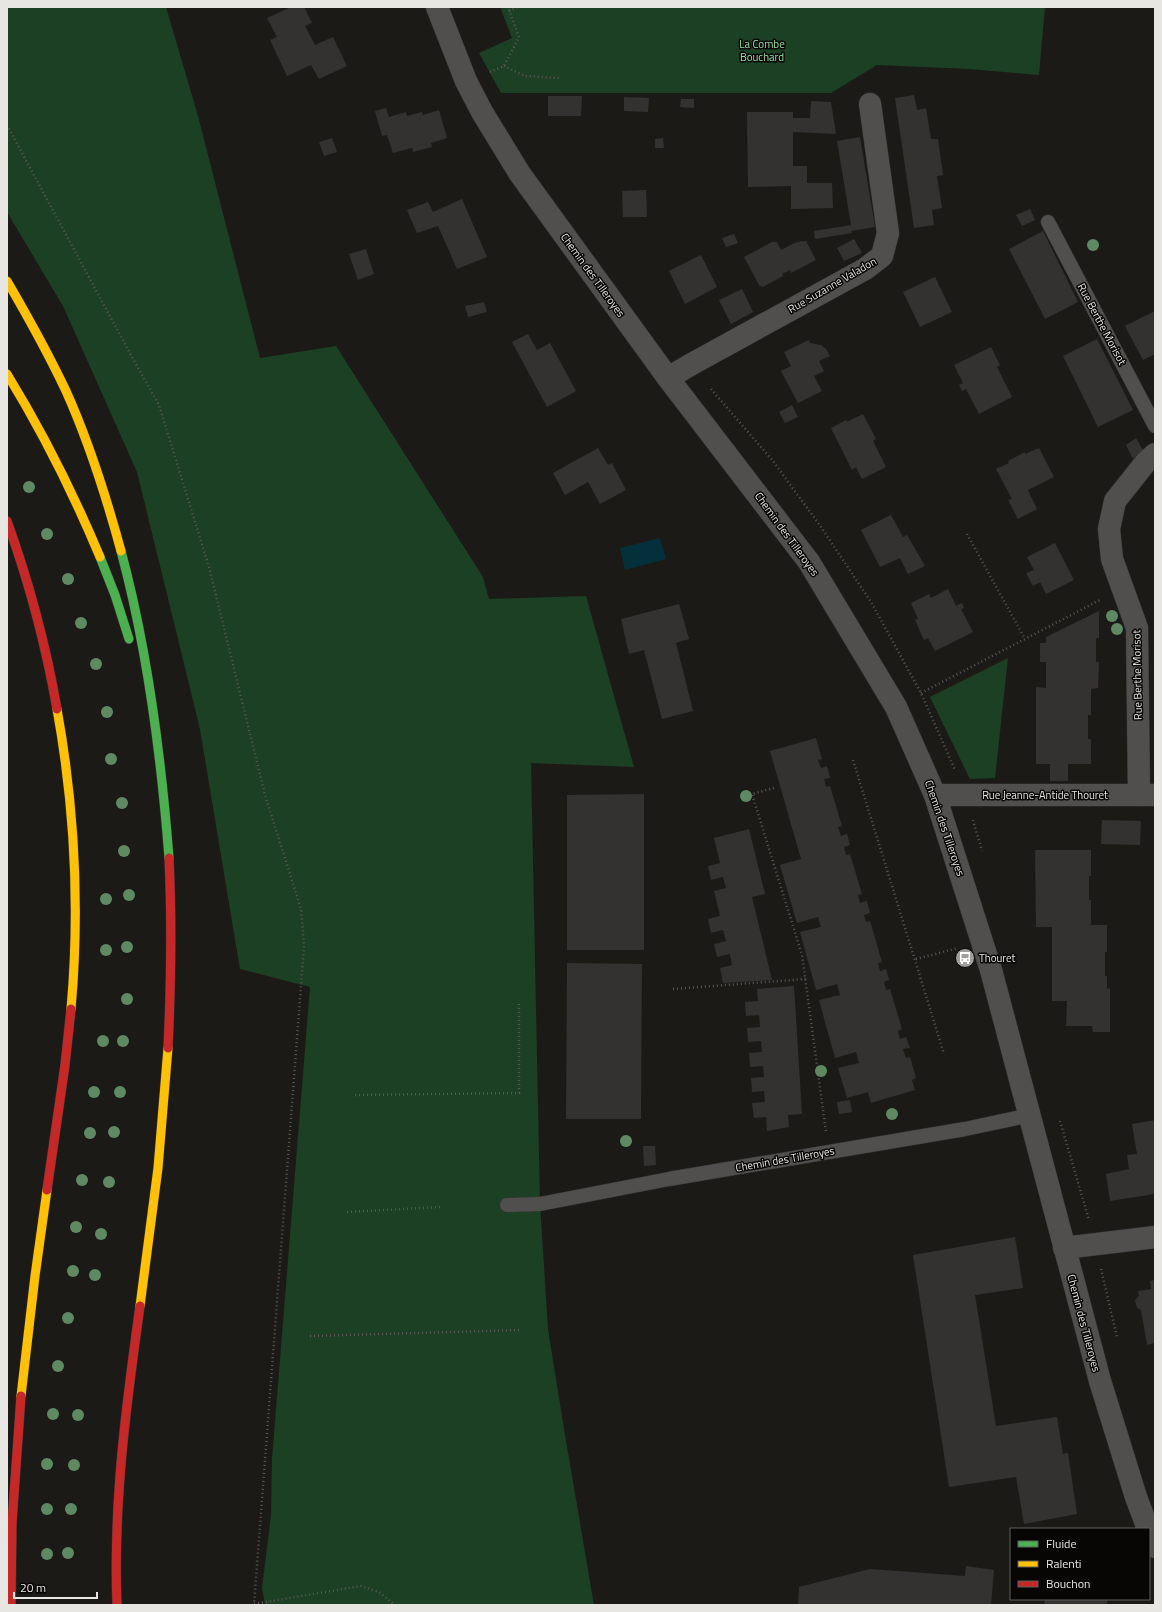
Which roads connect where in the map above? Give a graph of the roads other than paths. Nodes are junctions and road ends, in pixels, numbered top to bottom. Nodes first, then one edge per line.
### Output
1 (437, 7) edge
2 (870, 104) dead end
3 (1048, 222) dead end
4 (7, 281) edge
5 (7, 374) edge
6 (668, 378) junction
7 (1155, 426) edge
8 (1155, 454) edge
9 (7, 521) edge
10 (17, 582) dead end
11 (38, 623) junction
12 (131, 648) dead end
13 (137, 669) dead end
14 (935, 795) junction
15 (1147, 795) edge
16 (165, 806) junction
17 (1030, 1115) junction
18 (507, 1205) dead end
19 (1155, 1237) edge
20 (1064, 1248) junction
21 (1148, 1528) edge
22 (1150, 1535) edge
23 (1155, 1548) edge
24 (11, 1605) edge
25 (117, 1605) edge

1 - 6 street, Chemin des Tilleroyes
2 - 6 street, Rue Suzanne Valadon
3 - 7 lane, Rue Berthe Morisot
4 - 16 highway
5 - 12 highway
6 - 14 street, Chemin des Tilleroyes
8 - 15 street, Rue Berthe Morisot
9 - 11 highway
10 - 11 highway
11 - 24 highway
13 - 16 highway
14 - 15 street, Rue Jeanne-Antide Thouret
14 - 17 street, Chemin des Tilleroyes
16 - 25 highway
17 - 18 lane, Chemin des Tilleroyes
17 - 20 street, Chemin des Tilleroyes
19 - 20 street
20 - 21 street, Chemin des Tilleroyes
22 - 23 street

